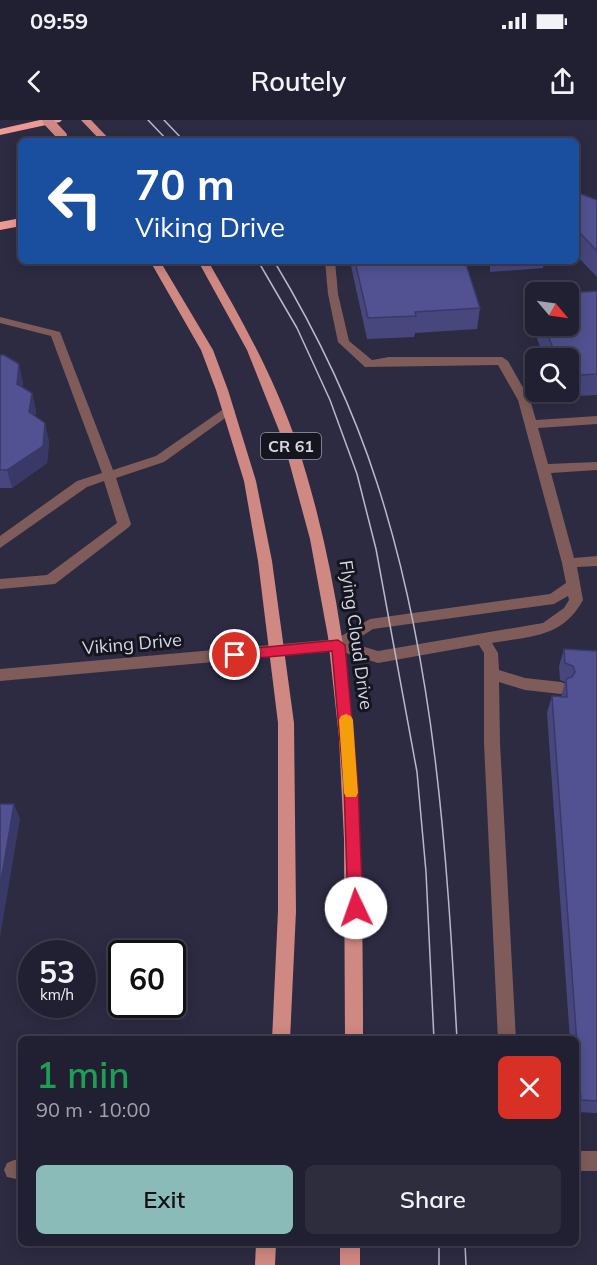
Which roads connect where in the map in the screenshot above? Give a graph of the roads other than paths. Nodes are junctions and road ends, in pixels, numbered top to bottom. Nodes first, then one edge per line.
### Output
1 (30, 120) edge
2 (47, 120) edge
3 (56, 120) edge
4 (89, 124) edge
5 (0, 130) edge
6 (63, 138) edge
7 (103, 138) edge
8 (18, 223) edge
9 (0, 226) edge
10 (157, 264) edge
11 (205, 264) edge
12 (330, 264) edge
13 (0, 320) edge
14 (230, 411) junction
15 (597, 420) edge
16 (531, 424) junction
17 (597, 466) edge
18 (544, 469) junction
19 (109, 476) junction
20 (0, 543) edge
21 (597, 561) edge
22 (569, 563) junction
23 (0, 584) edge
24 (574, 584) junction
25 (483, 640) junction
26 (338, 645) junction
27 (279, 651) junction
28 (491, 674) junction
29 (0, 675) edge
30 (561, 688) dead end
31 (281, 1036) edge
32 (354, 1036) edge
33 (507, 1036) edge
34 (579, 1161) edge
35 (597, 1161) edge
36 (266, 1246) edge
37 (350, 1246) edge
38 (265, 1265) edge
39 (350, 1265) edge

1 - 5 highway
2 - 6 main road, bridge
3 - 5 highway
4 - 7 main road
8 - 9 highway
10 - 14 main road, CR 61
11 - 26 main road, Flying Cloud Drive / CR 61
12 - 16 street
13 - 19 street
14 - 19 street
14 - 27 main road, CR 61
15 - 16 street
16 - 18 street
17 - 18 street
18 - 22 street
19 - 20 street
19 - 23 street
21 - 22 street
22 - 24 street
24 - 25 street
24 - 26 street
25 - 26 street
25 - 28 street
26 - 27 street, Viking Drive
26 - 32 main road, Flying Cloud Drive / CR 61
27 - 29 street, Viking Drive
27 - 31 main road, CR 61
28 - 30 street
28 - 33 street
34 - 35 street
36 - 38 main road
37 - 39 main road

